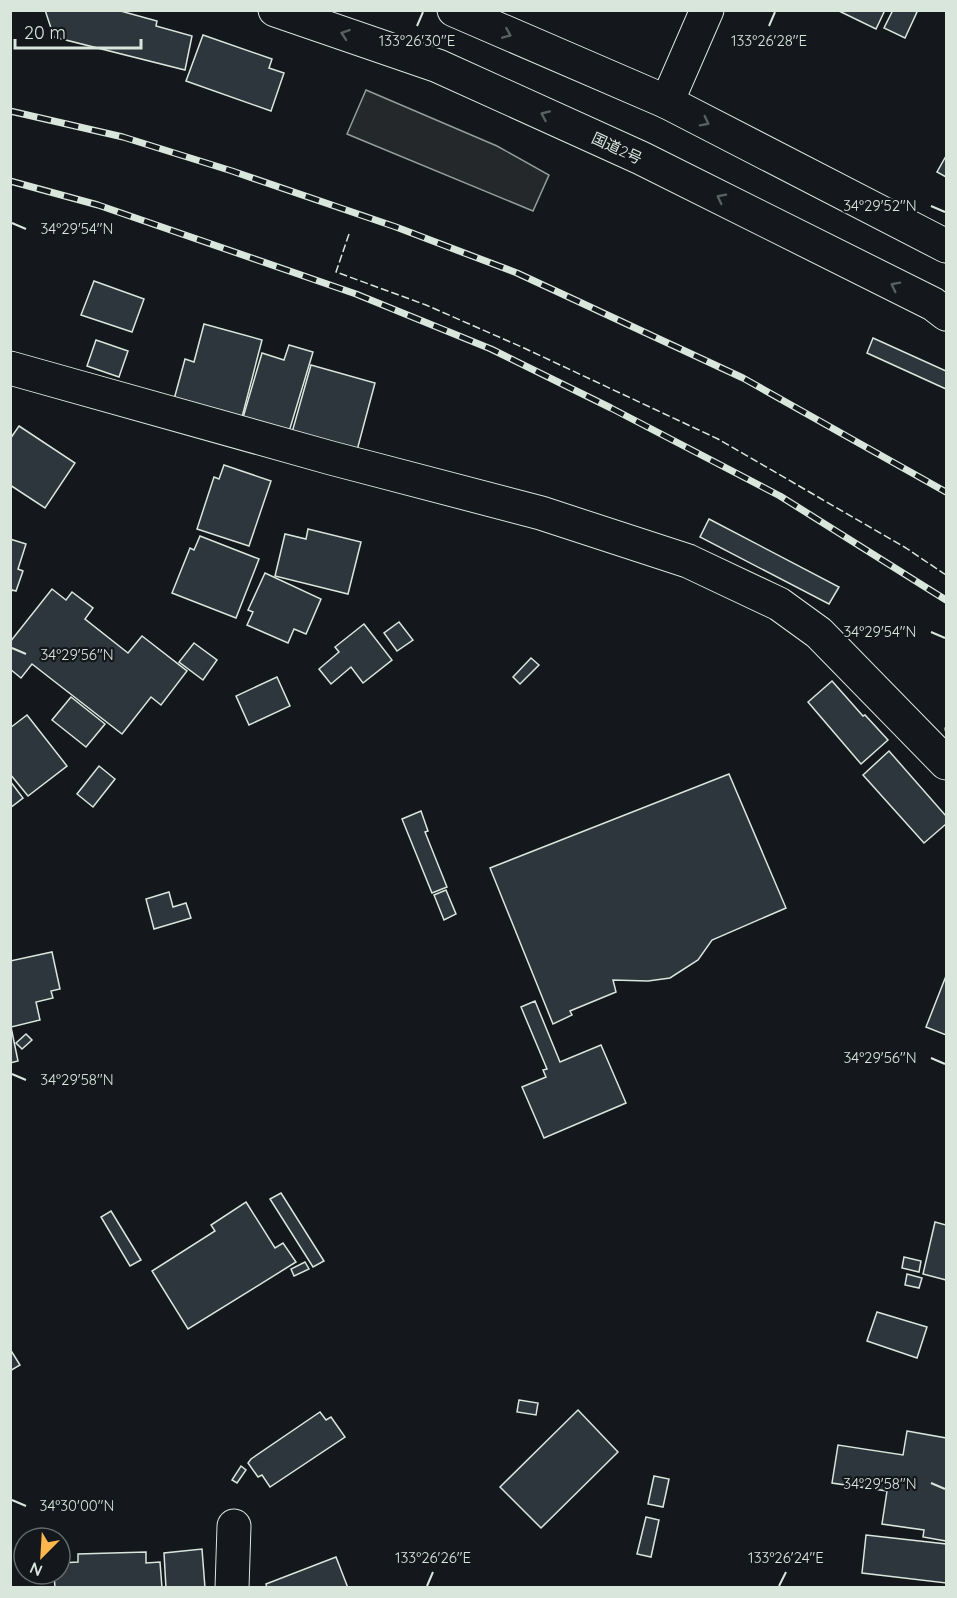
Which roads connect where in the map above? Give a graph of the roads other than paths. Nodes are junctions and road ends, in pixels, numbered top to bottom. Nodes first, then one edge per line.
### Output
1 (275, 10) edge
2 (454, 10) edge
3 (707, 10) edge
4 (667, 102) junction
5 (946, 246) edge
6 (946, 314) edge
7 (10, 368) edge
8 (946, 763) edge
9 (234, 1526) dead end
10 (232, 1587) edge

6 -> 1 main road, 国道2号
2 -> 4 main road
3 - 4 main road
4 -> 5 main road
7 - 8 main road
9 - 10 main road

